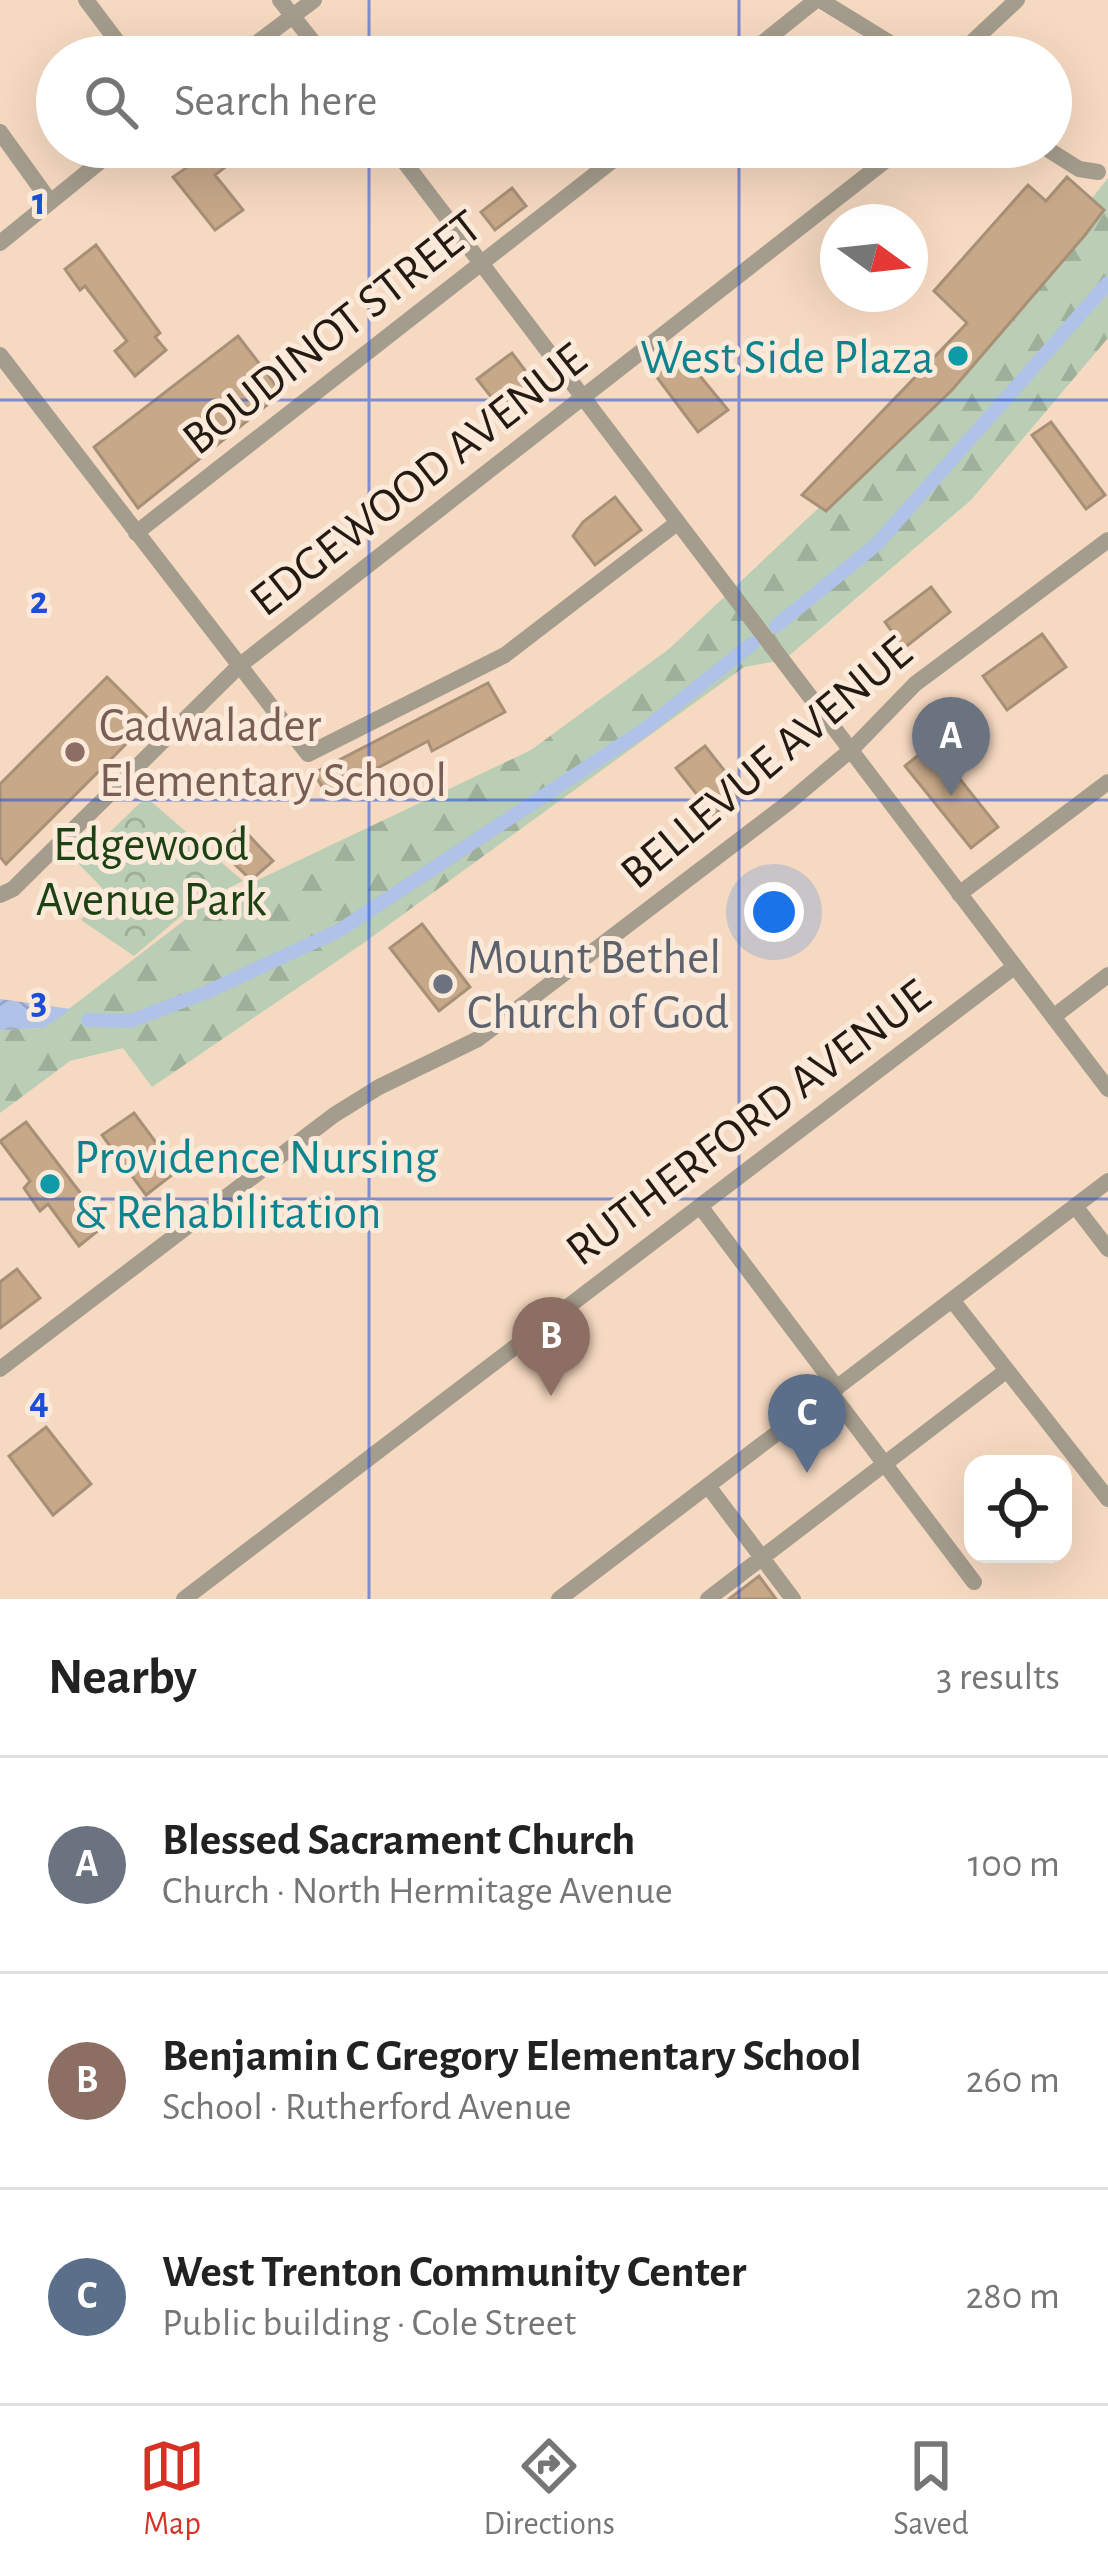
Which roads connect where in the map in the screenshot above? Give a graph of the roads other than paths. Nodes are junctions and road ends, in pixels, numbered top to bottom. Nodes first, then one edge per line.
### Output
1 (86, 0) edge
2 (280, 0) edge
3 (314, 0) edge
4 (818, 0) edge
5 (1016, 0) edge
6 (294, 16) junction
7 (113, 36) edge
8 (267, 36) edge
9 (309, 36) edge
10 (772, 36) edge
11 (878, 36) edge
12 (978, 36) edge
13 (0, 132) edge
14 (1072, 165) edge
15 (91, 168) edge
16 (409, 168) edge
17 (603, 168) edge
18 (876, 168) edge
19 (1098, 172) dead end
20 (49, 200) junction
21 (0, 243) edge
22 (481, 264) junction
23 (0, 355) edge
24 (582, 398) junction
25 (677, 523) junction
26 (136, 533) junction
27 (1108, 540) edge
28 (239, 666) junction
29 (852, 749) junction
30 (1108, 782) edge
31 (959, 894) junction
32 (1, 895) edge
33 (1014, 967) junction
34 (1108, 975) edge
35 (1053, 1017) junction
36 (1108, 1089) edge
37 (1108, 1180) edge
38 (700, 1206) junction
39 (1075, 1206) junction
40 (1108, 1249) edge
41 (952, 1300) junction
42 (0, 1369) edge
43 (1006, 1371) junction
44 (834, 1390) junction
45 (884, 1464) junction
46 (708, 1486) junction
47 (1108, 1499) edge
48 (760, 1558) junction
49 (974, 1582) dead end
50 (184, 1599) edge
51 (559, 1599) edge
52 (708, 1599) edge
53 (793, 1599) edge

1 - 7 street
2 - 6 street
3 - 6 street
4 - 10 street
4 - 11 street
5 - 12 street
6 - 8 street
6 - 9 street
13 - 20 street
14 - 19 street
15 - 20 street
16 - 22 street
17 - 22 street, BOUDINOT STREET
18 - 24 street, EDGEWOOD AVENUE
20 - 21 street
22 - 24 street
22 - 26 street, BOUDINOT STREET
23 - 26 street
24 - 25 street
24 - 28 street, EDGEWOOD AVENUE
25 - 28 street
25 - 29 street
26 - 28 street
27 - 29 street, BELLEVUE AVENUE
28 - 32 street, EDGEWOOD AVENUE
29 - 31 street
29 - 42 street, BELLEVUE AVENUE
30 - 31 street
31 - 33 street
33 - 35 street
33 - 38 street, RUTHERFORD AVENUE
34 - 35 street
35 - 36 street
37 - 39 street
38 - 44 street
38 - 50 street, RUTHERFORD AVENUE
39 - 40 street
39 - 41 street
41 - 43 street
41 - 44 street
43 - 45 street
43 - 47 street
44 - 45 street
44 - 46 street
45 - 48 street
45 - 49 street
46 - 48 street
46 - 51 street
48 - 52 street
48 - 53 street

